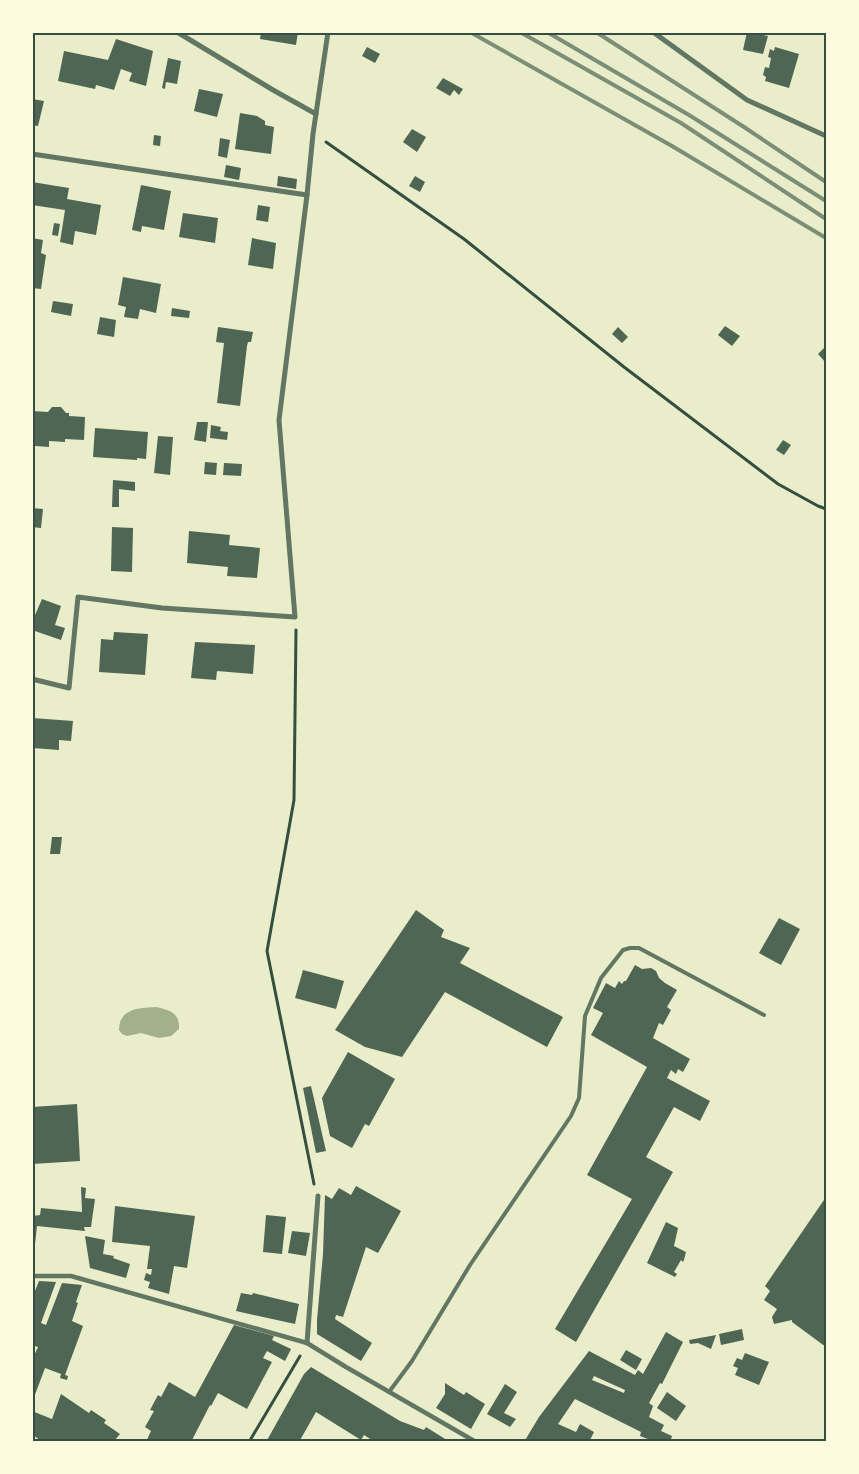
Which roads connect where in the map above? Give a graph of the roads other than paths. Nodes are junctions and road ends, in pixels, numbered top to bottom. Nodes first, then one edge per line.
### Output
1 (177, 32) edge
2 (328, 32) edge
3 (653, 32) edge
4 (316, 114) junction
5 (826, 136) edge
6 (32, 154) edge
7 (307, 195) junction
8 (32, 679) edge
9 (764, 1015) dead end
10 (318, 1196) road end
11 (32, 1276) edge
12 (307, 1343) junction
13 (389, 1392) junction
14 (476, 1442) edge

1 - 4 street
2 - 4 street
3 - 5 street
4 - 7 street
6 - 7 street
7 - 8 street
9 - 13 lane
10 - 12 street
11 - 12 street
12 - 13 street
13 - 14 street

